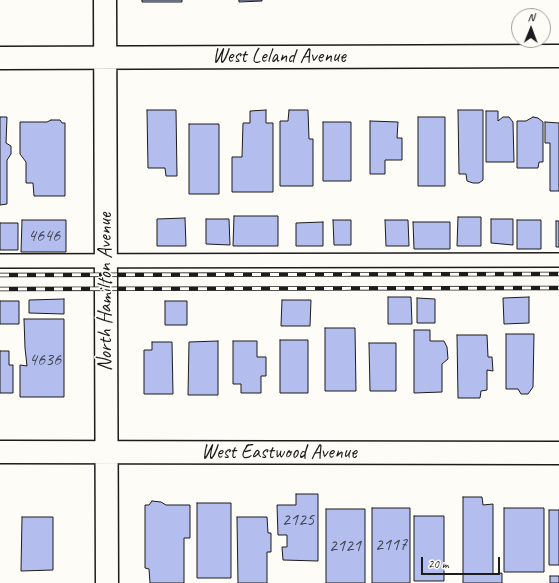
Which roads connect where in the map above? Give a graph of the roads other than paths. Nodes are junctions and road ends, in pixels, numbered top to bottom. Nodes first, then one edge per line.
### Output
1 (105, 0) edge
2 (559, 56) edge
3 (105, 57) junction
4 (0, 58) edge
5 (0, 260) edge
6 (106, 260) junction
7 (559, 260) edge
8 (0, 452) edge
9 (106, 453) junction
10 (559, 453) edge
11 (107, 583) edge

1 - 3 street, North Hamilton Avenue
2 - 3 street, West Leland Avenue
3 - 4 street, West Leland Avenue
3 - 6 street, North Hamilton Avenue
5 - 6 lane
6 - 7 lane
6 - 9 street, North Hamilton Avenue
8 - 9 street, West Eastwood Avenue
9 - 10 street, West Eastwood Avenue
9 - 11 street, North Hamilton Avenue

